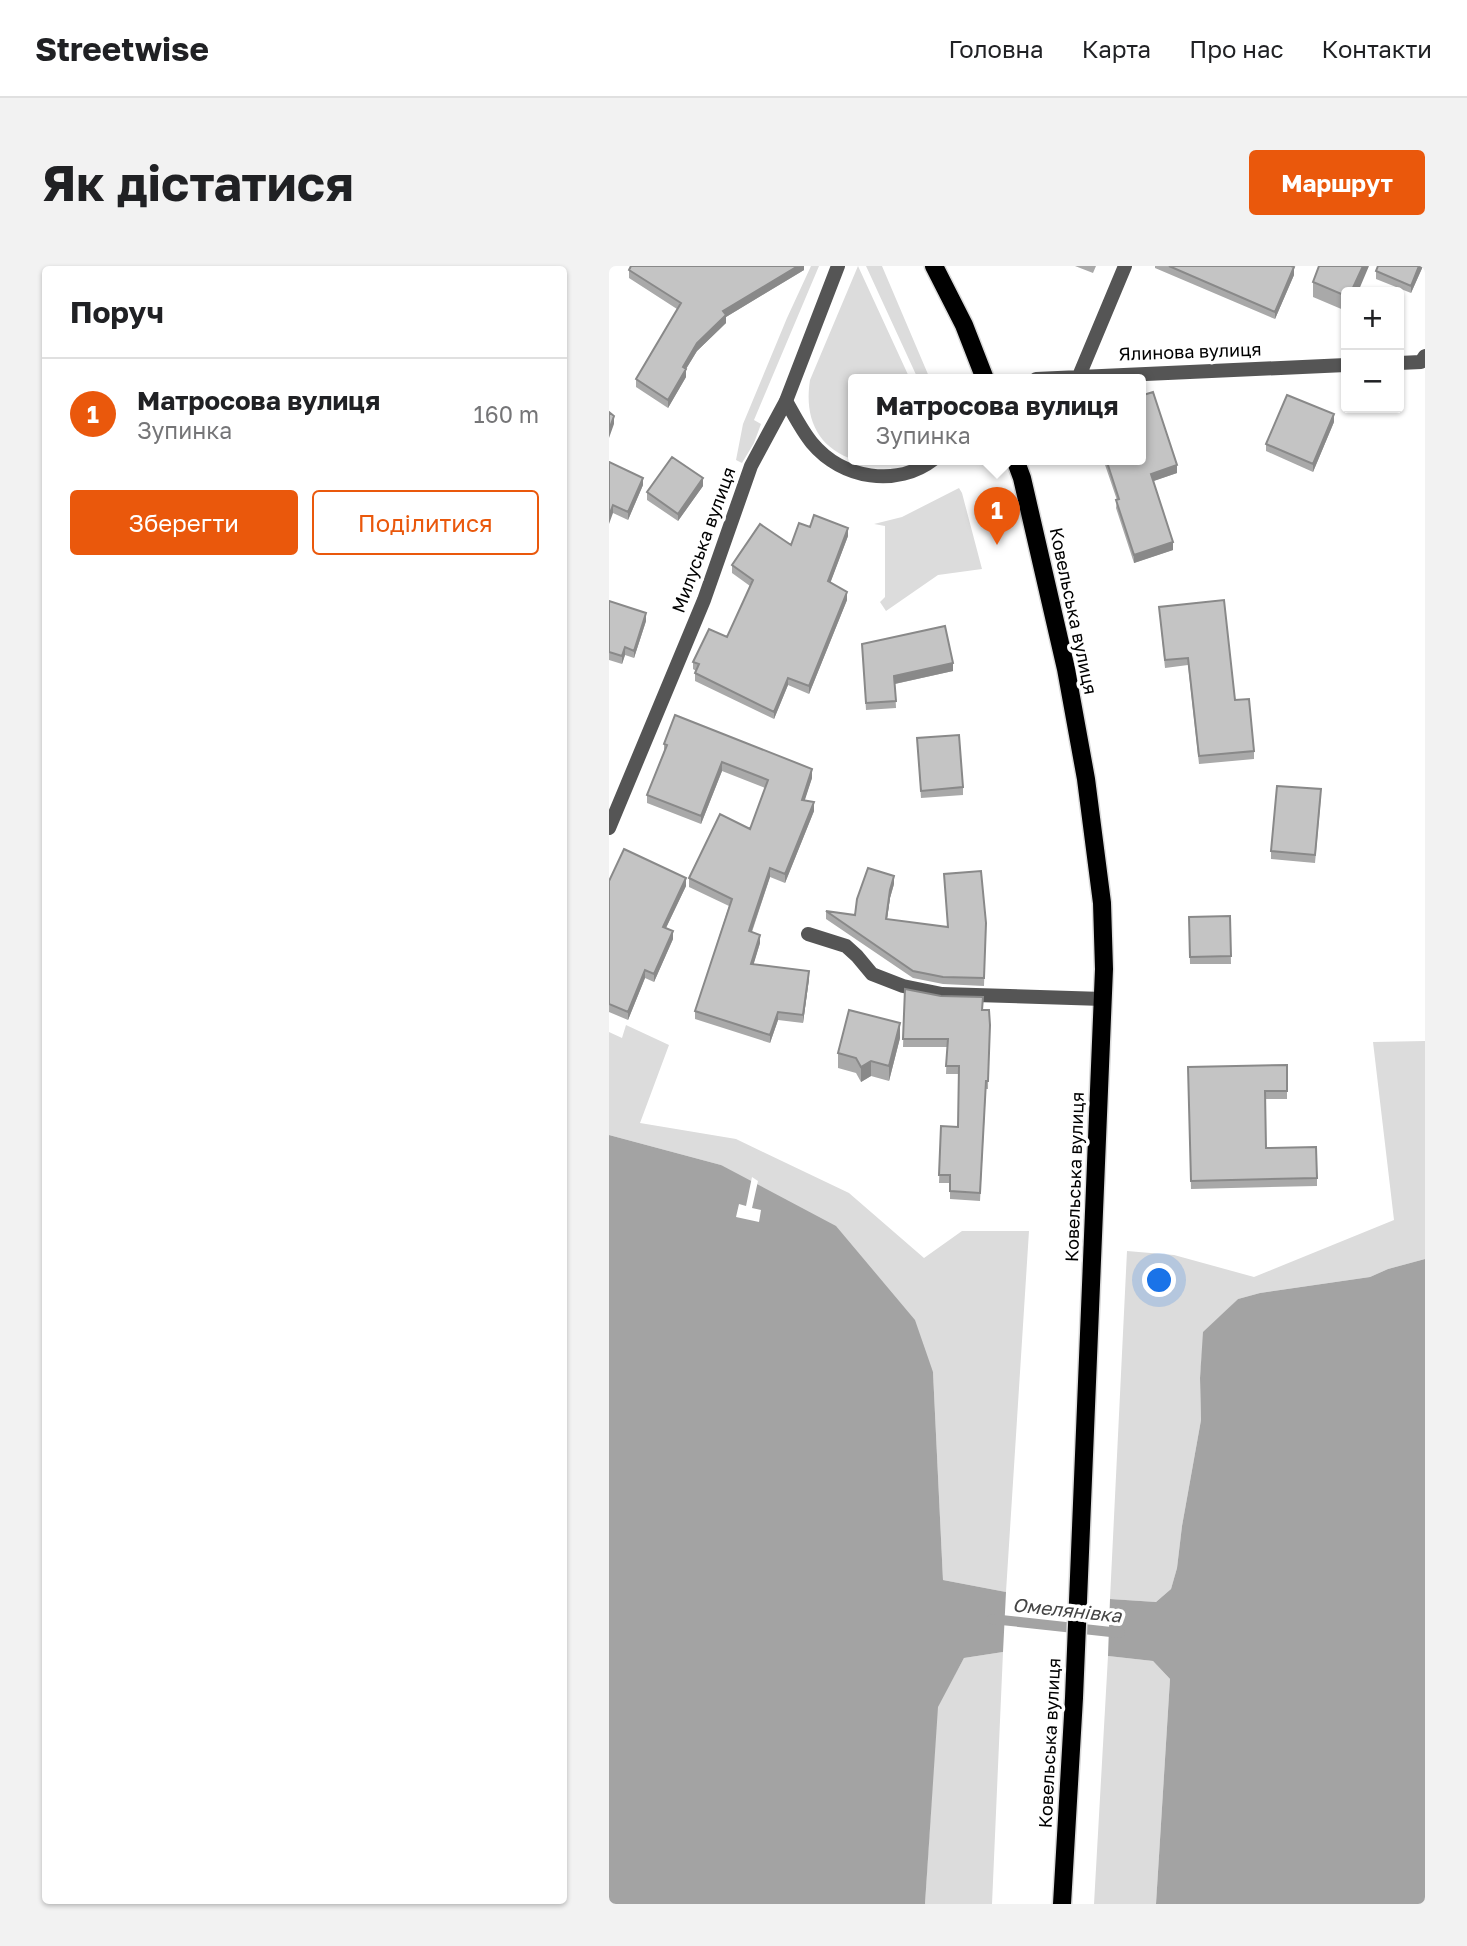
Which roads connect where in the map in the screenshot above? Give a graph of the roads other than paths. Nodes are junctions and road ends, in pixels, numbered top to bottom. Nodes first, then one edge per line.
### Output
1 (838, 266) edge
2 (934, 266) edge
3 (1125, 266) edge
4 (1425, 356) edge
5 (1404, 363) edge
6 (1341, 365) edge
7 (983, 374) edge
8 (1080, 374) edge
9 (1128, 374) edge
10 (786, 401) junction
11 (926, 465) edge
12 (1017, 465) edge
13 (609, 828) edge
14 (808, 934) dead end
15 (1103, 999) junction
16 (1062, 1904) edge

1 - 10 street, Милуська вулиця
2 - 7 main road
3 - 8 street
4 - 5 street
6 - 9 street, Ялинова вулиця
10 - 11 street
10 - 13 street, Милуська вулиця
12 - 15 main road, Ковельська вулиця
14 - 15 street
15 - 16 main road, Ковельська вулиця

